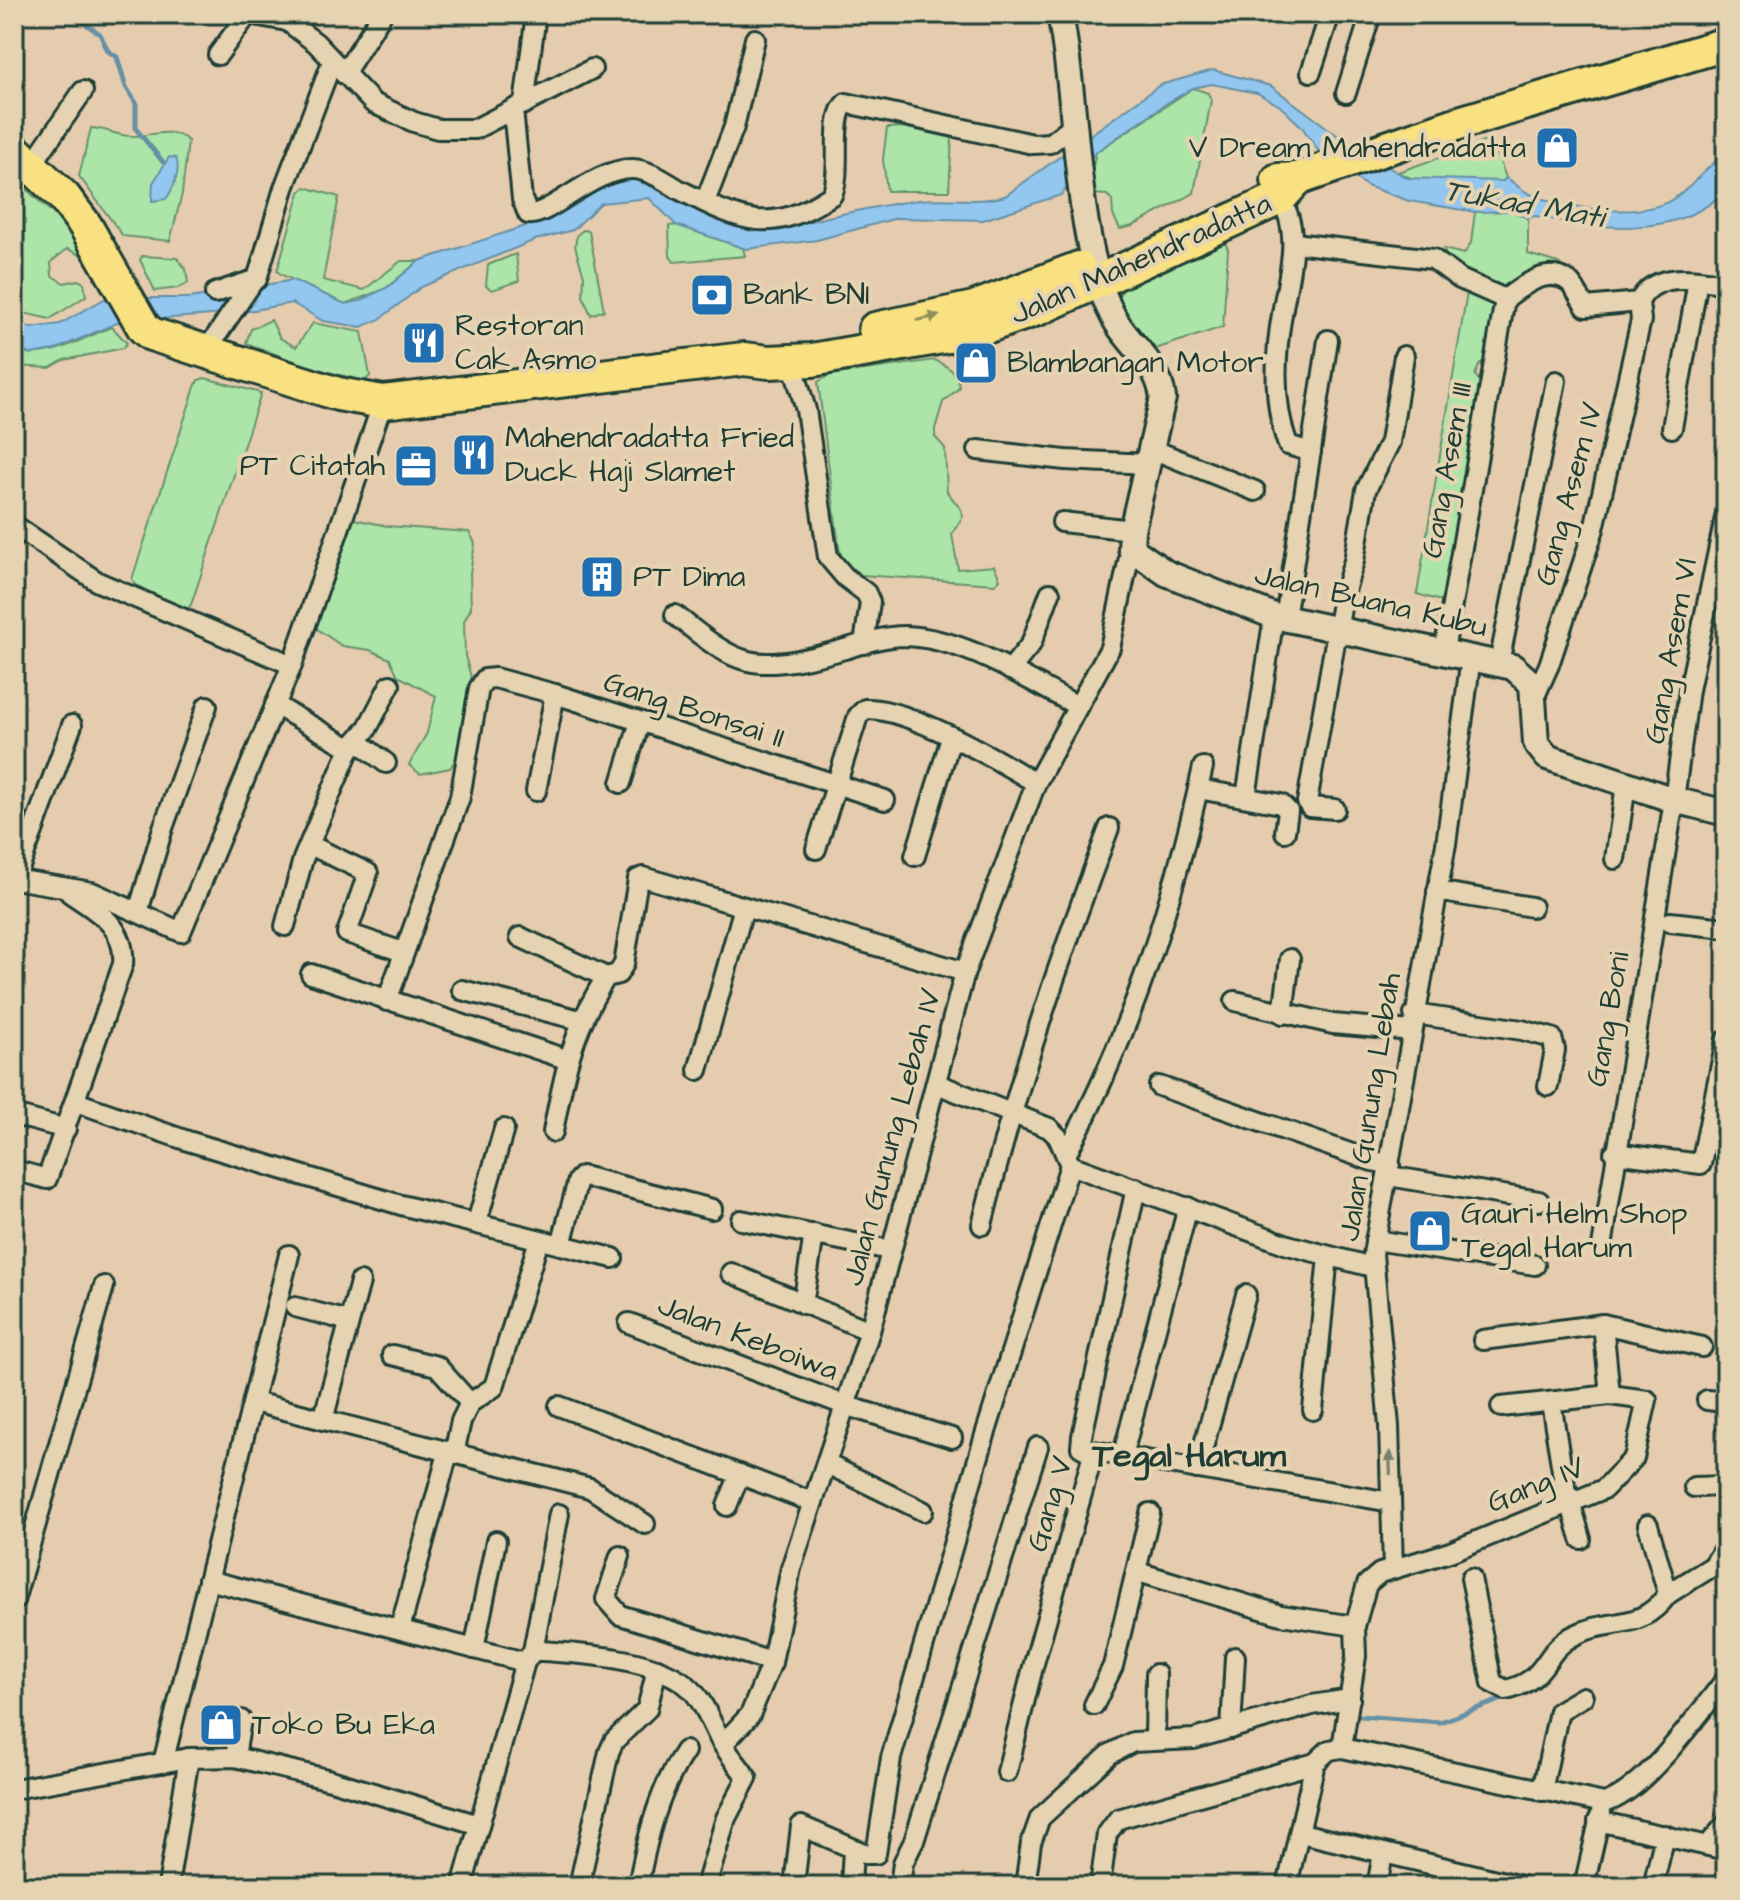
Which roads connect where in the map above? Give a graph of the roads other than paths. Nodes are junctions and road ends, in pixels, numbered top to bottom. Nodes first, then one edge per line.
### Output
1 (248, 14) edge
2 (382, 14) edge
3 (536, 14) edge
4 (1060, 14) edge
5 (1330, 14) edge
6 (1371, 14) edge
7 (755, 39) dead end
8 (1726, 44) edge
9 (218, 55) dead end
10 (338, 68) junction
11 (592, 69) dead end
12 (1311, 72) dead end
13 (83, 91) dead end
14 (1346, 93) dead end
15 (518, 107) junction
16 (1075, 128) junction
17 (23, 158) edge
18 (1296, 184) junction
19 (705, 202) junction
20 (1294, 243) junction
21 (1097, 272) junction
22 (1698, 280) junction
23 (1726, 284) edge
24 (249, 286) junction
25 (215, 293) dead end
26 (1505, 299) junction
27 (1639, 302) junction
28 (1328, 340) dead end
29 (210, 344) junction
30 (1404, 356) dead end
31 (744, 359) junction
32 (792, 362) junction
33 (1556, 381) dead end
34 (383, 402) junction
35 (1672, 428) dead end
36 (978, 450) dead end
37 (1311, 452) junction
38 (1151, 456) junction
39 (1255, 491) dead end
40 (1726, 513) edge
41 (1062, 522) dead end
42 (14, 525) edge
43 (1131, 539) junction
44 (1050, 593) dead end
45 (675, 615) dead end
46 (1280, 618) junction
47 (1339, 631) junction
48 (864, 644) junction
49 (1444, 651) junction
50 (1471, 657) junction
51 (1499, 663) junction
52 (292, 665) junction
53 (1010, 670) junction
54 (390, 685) dead end
55 (555, 694) junction
56 (1535, 696) junction
57 (275, 705) junction
58 (1076, 705) junction
59 (207, 706) dead end
60 (640, 722) junction
61 (72, 725) dead end
62 (951, 738) junction
63 (354, 744) junction
64 (386, 763) dead end
65 (1203, 767) dead end
66 (621, 783) dead end
67 (1036, 783) junction
68 (1626, 785) junction
69 (838, 786) junction
70 (1198, 789) junction
71 (536, 791) dead end
72 (1246, 797) junction
73 (885, 800) dead end
74 (1674, 800) junction
75 (1335, 809) dead end
76 (1726, 813) edge
77 (1109, 828) dead end
78 (1285, 832) dead end
79 (310, 845) junction
80 (816, 849) dead end
81 (915, 856) dead end
82 (1615, 859) dead end
83 (15, 879) edge
84 (65, 889) junction
85 (1437, 891) junction
86 (744, 907) junction
87 (1532, 907) dead end
88 (138, 912) junction
89 (1670, 922) dead end
90 (285, 926) dead end
91 (1726, 928) edge
92 (520, 937) dead end
93 (403, 952) junction
94 (1290, 959) dead end
95 (965, 972) junction
96 (311, 974) dead end
97 (606, 977) junction
98 (462, 990) dead end
99 (387, 1001) junction
100 (1235, 1001) dead end
101 (1283, 1014) junction
102 (580, 1020) junction
103 (1413, 1022) junction
104 (1726, 1040) edge
105 (566, 1059) junction
106 (698, 1070) dead end
107 (937, 1084) junction
108 (1159, 1086) dead end
109 (1548, 1086) dead end
110 (76, 1102) junction
111 (1009, 1112) junction
112 (14, 1115) edge
113 (66, 1129) junction
114 (504, 1129) dead end
115 (553, 1132) dead end
116 (1614, 1153) junction
117 (1069, 1159) junction
118 (14, 1170) edge
119 (1389, 1170) junction
120 (1136, 1188) junction
121 (1539, 1201) dead end
122 (1188, 1207) junction
123 (712, 1209) dead end
124 (741, 1220) dead end
125 (477, 1222) junction
126 (982, 1225) dead end
127 (814, 1234) junction
128 (539, 1240) junction
129 (1375, 1240) junction
130 (561, 1245) junction
131 (1602, 1247) dead end
132 (890, 1250) junction
133 (289, 1255) dead end
134 (1328, 1256) junction
135 (613, 1258) dead end
136 (1535, 1265) dead end
137 (1372, 1267) junction
138 (731, 1273) dead end
139 (360, 1282) dead end
140 (104, 1286) dead end
141 (1246, 1295) dead end
142 (803, 1304) junction
143 (295, 1307) dead end
144 (349, 1321) junction
145 (629, 1323) dead end
146 (1603, 1324) junction
147 (870, 1331) junction
148 (1483, 1340) dead end
149 (1702, 1347) dead end
150 (392, 1355) dead end
151 (1610, 1395) junction
152 (254, 1402) junction
153 (1551, 1402) junction
154 (470, 1403) junction
155 (559, 1406) dead end
156 (847, 1406) junction
157 (1501, 1407) dead end
158 (1313, 1410) dead end
159 (323, 1420) junction
160 (952, 1438) dead end
161 (1038, 1447) dead end
162 (451, 1453) junction
163 (1092, 1453) junction
164 (1123, 1454) junction
165 (827, 1464) junction
166 (1197, 1469) junction
167 (740, 1474) junction
168 (1726, 1486) edge
169 (1694, 1487) dead end
170 (1570, 1501) junction
171 (812, 1502) junction
172 (1391, 1502) junction
173 (727, 1506) dead end
174 (923, 1511) dead end
175 (1150, 1513) dead end
176 (559, 1514) dead end
177 (645, 1524) dead end
178 (1648, 1525) dead end
179 (1581, 1539) dead end
180 (496, 1541) dead end
181 (1726, 1545) edge
182 (620, 1556) dead end
183 (1393, 1569) junction
184 (1138, 1572) junction
185 (1471, 1578) dead end
186 (208, 1580) junction
187 (1668, 1594) junction
188 (14, 1601) edge
189 (1355, 1626) junction
190 (400, 1629) junction
191 (474, 1649) junction
192 (529, 1656) junction
193 (1235, 1657) dead end
194 (772, 1662) junction
195 (657, 1669) junction
196 (1156, 1674) dead end
197 (1726, 1679) edge
198 (1583, 1697) dead end
199 (1094, 1705) dead end
200 (1349, 1709) junction
201 (241, 1720) dead end
202 (1231, 1729) junction
203 (1155, 1740) junction
204 (723, 1744) junction
205 (1342, 1748) junction
206 (685, 1751) dead end
207 (235, 1757) junction
208 (189, 1758) junction
209 (163, 1763) junction
210 (1315, 1763) junction
211 (1007, 1772) dead end
212 (14, 1789) edge
213 (1542, 1791) junction
214 (1604, 1803) junction
215 (1598, 1821) junction
216 (1726, 1824) edge
217 (479, 1825) junction
218 (1301, 1833) junction
219 (1665, 1835) junction
220 (1717, 1848) edge
221 (853, 1849) junction
222 (1383, 1854) junction
223 (1450, 1877) edge
224 (1517, 1885) edge
225 (168, 1886) edge
226 (462, 1886) edge
227 (579, 1886) edge
228 (638, 1886) edge
229 (706, 1886) edge
230 (794, 1886) edge
231 (851, 1886) edge
232 (900, 1886) edge
233 (1025, 1886) edge
234 (1100, 1886) edge
235 (1287, 1886) edge
236 (1377, 1886) edge
237 (1584, 1886) edge
238 (1653, 1886) edge

1 - 9 street
1 - 10 street
2 - 10 street
3 - 15 street
4 - 16 street
5 - 12 street
6 - 14 street
7 - 19 street
8 - 18 highway, Jalan Mahendradatta
10 - 15 street
10 - 24 street
11 - 15 street
13 - 17 street
15 - 19 street
16 - 19 street
16 - 21 street
17 - 29 highway, Jalan Mahendradatta
18 - 20 street
18 - 21 highway, Jalan Mahendradatta
20 - 26 street
20 - 37 street
31 -> 21 highway, Jalan Mahendradatta
21 - 32 highway, Jalan Mahendradatta
21 - 38 street
22 - 23 street
22 - 27 street
22 - 35 street
24 - 25 street
24 - 29 street
26 - 27 street
26 - 49 street, Gang Asem III
27 - 56 street, Gang Asem IV
28 - 37 street
29 - 34 highway, Jalan Mahendradatta
30 - 47 street
31 - 32 highway, Jalan Mahendradatta
31 - 34 highway, Jalan Mahendradatta
32 - 48 street
33 - 51 street
34 - 52 street
36 - 38 street
37 - 46 street
38 - 39 street
38 - 43 street
40 - 74 street, Gang Asem VI
41 - 43 street
42 - 52 street
43 - 46 street, Jalan Buana Kubu
43 - 58 street, Jalan Gunung Lebah IV
44 - 53 street
45 - 48 street
46 - 47 street, Jalan Buana Kubu
46 - 72 street
47 - 49 street, Jalan Buana Kubu
47 - 75 street
48 - 53 street
49 - 50 street, Jalan Buana Kubu
50 - 51 street, Jalan Buana Kubu
50 - 85 street, Jalan Gunung Lebah
51 - 56 street, Jalan Buana Kubu
52 - 57 street
53 - 58 street
54 - 63 street
55 - 60 street, Gang Bonsai II
55 - 71 street
55 - 93 street, Gang Bonsai II
56 - 68 street
57 - 63 street
57 - 88 street
58 - 67 street, Jalan Gunung Lebah IV
59 - 88 street
60 - 66 street
60 - 69 street, Gang Bonsai II
61 - 83 street
62 - 67 street
62 - 69 street
62 - 81 street
63 - 64 street
63 - 79 street
65 - 70 street
67 - 95 street, Jalan Gunung Lebah IV
68 - 74 street
68 - 82 street
69 - 73 street, Gang Bonsai II
69 - 80 street
70 - 72 street
70 - 117 street
72 - 78 street
74 - 76 street
74 - 116 street, Gang Boni
77 - 111 street
79 - 90 street
79 - 93 street
83 - 84 street
84 - 88 street
84 - 110 street
85 - 87 street
85 - 103 street, Jalan Gunung Lebah
86 - 95 street
86 - 97 street
86 - 106 street
89 - 91 street
92 - 97 street
93 - 99 street
94 - 101 street
95 - 107 street, Jalan Gunung Lebah IV
96 - 99 street
97 - 102 street
98 - 102 street
99 - 105 street
100 - 101 street
101 - 103 street
102 - 105 street
103 - 109 street
103 - 119 street, Jalan Gunung Lebah
104 - 116 street
105 - 115 street
107 - 111 street
107 - 132 street, Jalan Gunung Lebah IV
108 - 119 street
110 - 113 street
110 - 125 street
111 - 117 street
111 - 126 street
112 - 113 street
113 - 118 street
114 - 125 street
116 - 131 street, Gang Boni
117 - 120 street
117 - 221 street
119 - 121 street
119 - 129 street, Jalan Gunung Lebah
120 - 122 street
120 - 163 street
122 - 134 street
122 - 164 street
123 - 130 street
124 - 127 street
125 - 128 street
127 - 132 street
127 - 142 street
128 - 130 street
128 - 154 street
129 - 136 street
129 - 137 street, Jalan Gunung Lebah
130 - 135 street
132 - 147 street, Jalan Gunung Lebah IV
133 - 152 street
134 - 137 street
134 - 158 street
172 -> 137 street, Jalan Gunung Lebah
138 - 142 street
139 - 144 street
140 - 188 street
141 - 166 street
142 - 147 street
143 - 144 street
144 - 159 street
145 - 156 street, Jalan Keboiwa
146 - 148 street
146 - 149 street
146 - 151 street
147 - 156 street, Jalan Gunung Lebah IV
150 - 154 street
151 - 153 street
151 - 170 street, Gang IV
152 - 159 street
152 - 186 street
153 - 157 street
153 - 170 street
154 - 162 street
155 - 167 street
156 - 160 street, Jalan Keboiwa
156 - 165 street, Jalan Gunung Lebah IV
159 - 162 street
161 - 232 street
162 - 177 street
162 - 190 street
163 - 164 street, Gang V
163 - 211 street, Gang V
164 - 166 street, Gang V
165 - 171 street, Jalan Gunung Lebah IV
165 - 174 street
166 - 172 street, Gang V
167 - 171 street
167 - 173 street
168 - 169 street
170 - 179 street
170 - 183 street, Gang IV
171 - 194 street, Jalan Gunung Lebah IV
172 - 183 street, Jalan Gunung Lebah
175 - 184 street
176 - 192 street
178 - 187 street
180 - 191 street
181 - 187 street
182 - 194 street
183 - 189 street
184 - 189 street
184 - 199 street
185 - 187 street
186 - 190 street
186 - 209 street
189 - 200 street
190 - 191 street
191 - 192 street
192 - 195 street
192 - 217 street
193 - 202 street
194 - 204 street, Jalan Gunung Lebah IV
195 - 204 street
195 - 227 street
196 - 203 street
197 - 214 street
198 - 213 street
200 - 202 street
200 - 205 street
201 - 207 street
202 - 203 street
203 - 233 street
204 - 229 street
205 - 210 street
205 - 213 street
206 - 228 street
207 - 208 street
207 - 217 street
208 - 209 street
208 - 225 street
209 - 212 street
210 - 218 street
210 - 234 street
213 - 214 street
214 - 215 street
215 - 219 street
215 - 237 street
216 - 220 street
217 - 226 street
218 - 222 street
218 - 235 street
219 - 220 street
219 - 238 street
221 - 230 street
221 - 231 street
222 - 223 street
222 - 236 street
223 - 224 street

